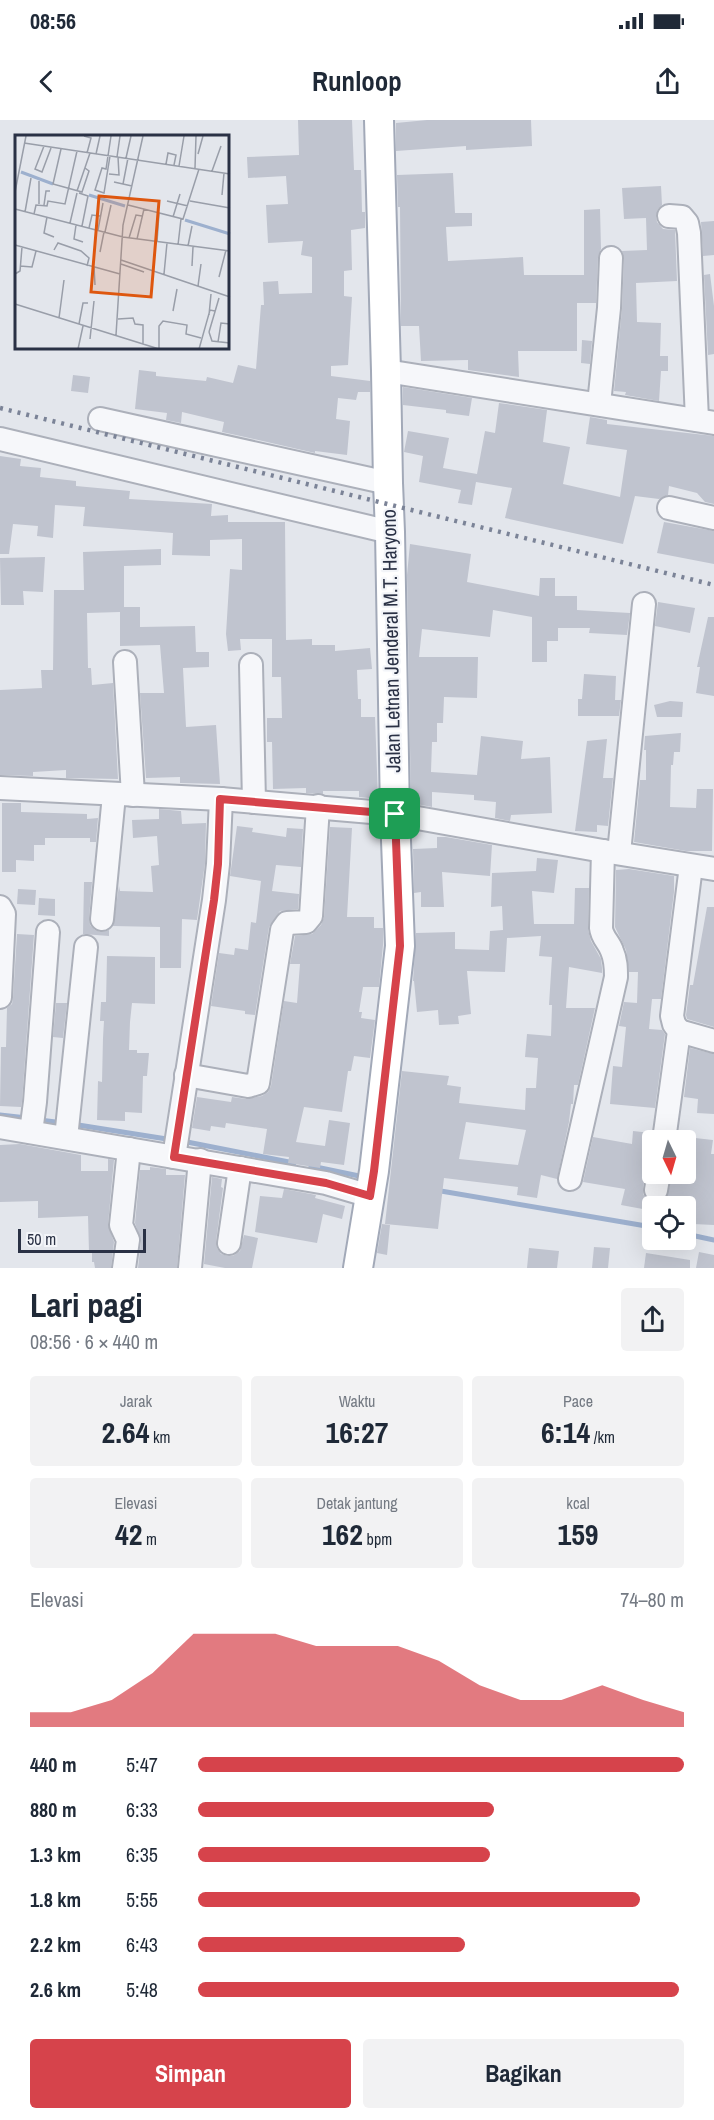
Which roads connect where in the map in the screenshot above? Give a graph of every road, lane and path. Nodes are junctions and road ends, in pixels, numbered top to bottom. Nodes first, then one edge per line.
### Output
1 (379, 120) edge
2 (669, 216) dead end
3 (611, 258) dead end
4 (387, 371) junction
5 (599, 404) junction
6 (100, 419) dead end
7 (706, 421) edge
8 (0, 439) edge
9 (387, 483) junction
10 (669, 508) dead end
11 (714, 518) edge
12 (390, 532) junction
13 (644, 604) dead end
14 (125, 662) dead end
15 (251, 665) dead end
16 (0, 788) edge
17 (124, 795) junction
18 (220, 799) junction
19 (254, 802) junction
20 (318, 806) junction
21 (395, 814) junction
22 (611, 852) junction
23 (691, 866) junction
24 (714, 868) edge
25 (0, 907) edge
26 (102, 919) dead end
27 (48, 932) dead end
28 (86, 947) dead end
29 (0, 997) edge
30 (679, 1030) junction
31 (714, 1041) edge
32 (186, 1075) junction
33 (33, 1118) junction
34 (68, 1126) junction
35 (0, 1127) edge
36 (665, 1130) edge
37 (175, 1146) junction
38 (129, 1149) junction
39 (200, 1160) junction
40 (240, 1168) junction
41 (570, 1179) dead end
42 (372, 1186) junction
43 (229, 1243) dead end
44 (124, 1268) edge
45 (190, 1268) edge
46 (358, 1268) edge

1 - 4 main road, Jalan Letnan Jenderal M.T. Haryono
2 - 7 street
3 - 5 street
4 - 5 street
4 - 9 main road, Jalan Letnan Jenderal M.T. Haryono
5 - 7 street
6 - 9 street
8 - 12 street
9 - 12 main road, Jalan Letnan Jenderal M.T. Haryono
10 - 11 street
12 - 21 main road, Jalan Letnan Jenderal M.T. Haryono
13 - 22 street
14 - 17 street
15 - 19 street
16 - 17 street
17 - 18 street
17 - 26 street
18 - 19 street
18 - 32 street
19 - 20 street
20 - 21 street
20 - 32 street
21 - 22 street
21 - 42 main road, Jalan Letnan Jenderal M.T. Haryono
22 - 23 street
22 - 41 street
23 - 24 street
23 - 30 street
25 - 29 street
27 - 33 street
28 - 34 street
30 - 31 street
30 - 36 street
32 - 37 street
33 - 34 street
33 - 35 street
34 - 38 street
37 - 38 street
37 - 39 street
38 - 44 street
39 - 40 street
39 - 45 street
40 - 42 street
40 - 43 street
42 - 46 main road, Jalan Letnan Jenderal M.T. Haryono

